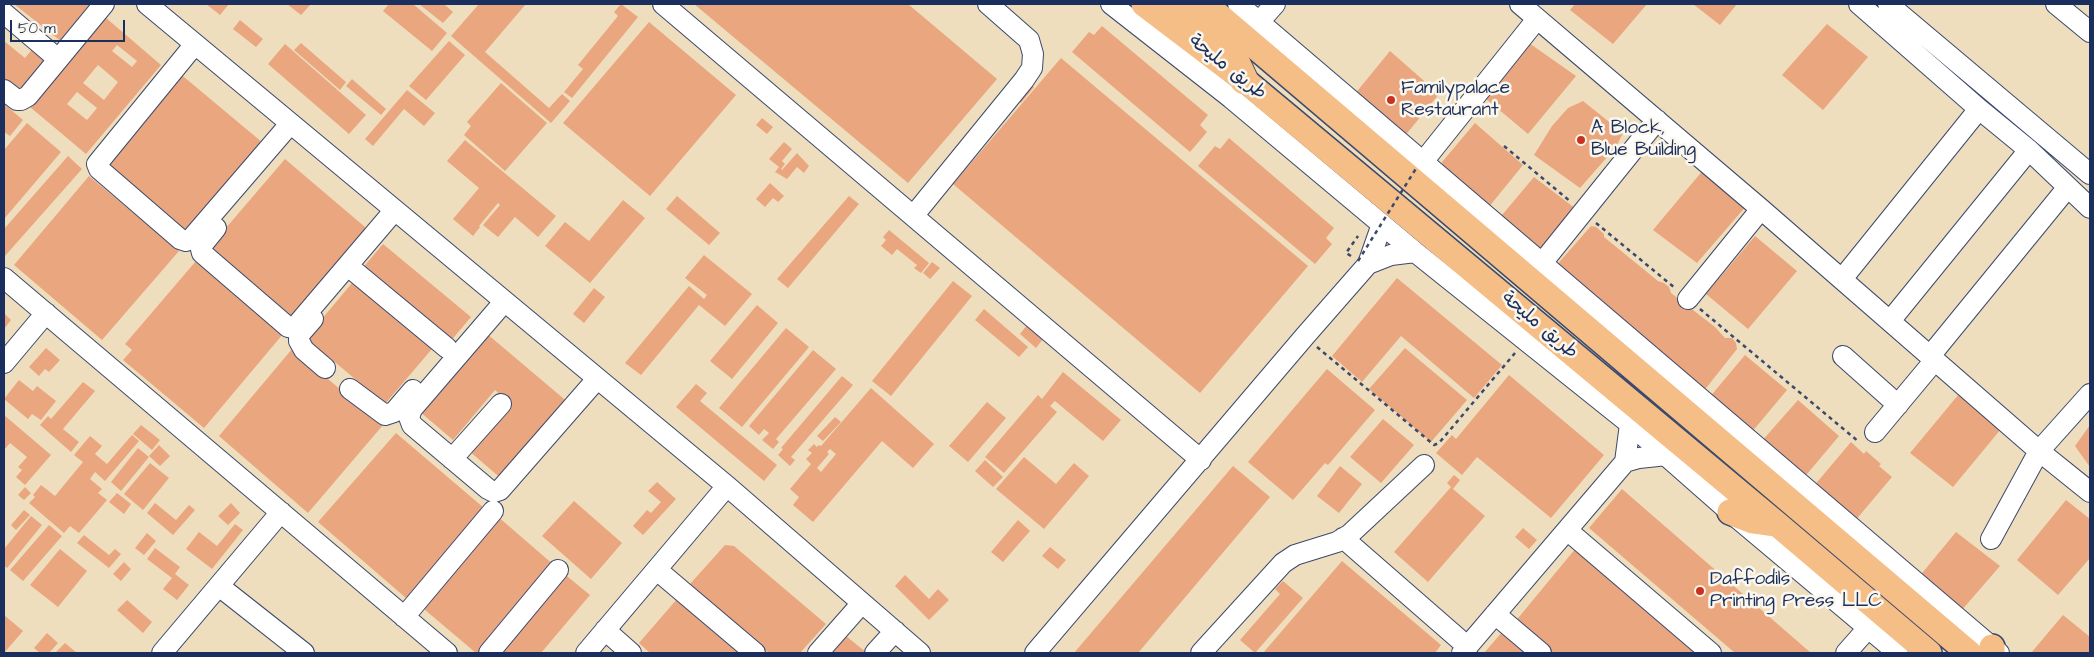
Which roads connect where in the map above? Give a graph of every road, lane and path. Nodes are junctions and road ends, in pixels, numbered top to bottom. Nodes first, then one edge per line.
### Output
1 (104, 4) edge
2 (147, 4) edge
3 (663, 4) edge
4 (988, 4) edge
5 (1111, 4) edge
6 (1144, 4) edge
7 (1171, 4) edge
8 (1205, 4) edge
9 (1238, 4) edge
10 (1275, 4) edge
11 (1859, 4) edge
12 (1888, 4) edge
13 (2056, 4) edge
14 (1530, 9) edge
15 (4, 13) edge
16 (1259, 22) junction
17 (2090, 32) edge
18 (195, 44) junction
19 (58, 59) junction
20 (1244, 80) junction
21 (4, 90) edge
22 (1979, 109) junction
23 (1656, 120) junction
24 (294, 128) junction
25 (2029, 150) junction
26 (1420, 165) junction
27 (2090, 174) edge
28 (2068, 187) junction
29 (2090, 208) edge
30 (1761, 209) junction
31 (397, 213) junction
32 (914, 215) junction
33 (1382, 224) junction
34 (1414, 252) junction
35 (1363, 263) junction
36 (1542, 263) junction
37 (354, 270) junction
38 (4, 278) edge
39 (1842, 279) junction
40 (499, 297) junction
41 (1688, 299) dead end
42 (46, 313) junction
43 (1890, 321) junction
44 (1305, 336) junction
45 (1526, 341) junction
46 (447, 348) junction
47 (1843, 356) dead end
48 (1932, 358) junction
49 (4, 363) edge
50 (325, 368) dead end
51 (597, 379) junction
52 (350, 389) dead end
53 (2090, 394) edge
54 (501, 404) dead end
55 (1898, 405) junction
56 (1630, 424) junction
57 (1875, 432) dead end
58 (2039, 451) junction
59 (1667, 455) junction
60 (452, 459) junction
61 (1201, 460) junction
62 (1625, 462) junction
63 (1424, 465) dead end
64 (727, 486) junction
65 (2090, 492) edge
66 (493, 511) dead end
67 (281, 512) junction
68 (1730, 512) junction
69 (1777, 524) junction
70 (1567, 530) junction
71 (1343, 538) junction
72 (1991, 540) dead end
73 (558, 570) dead end
74 (657, 570) junction
75 (219, 586) junction
76 (862, 603) junction
77 (1495, 614) junction
78 (404, 616) junction
79 (605, 630) junction
80 (1871, 630) junction
81 (895, 632) junction
82 (1465, 650) edge
83 (1988, 652) edge
84 (162, 653) edge
85 (304, 653) edge
86 (447, 653) edge
87 (489, 653) edge
88 (586, 653) edge
89 (631, 653) edge
90 (755, 653) edge
91 (818, 653) edge
92 (875, 653) edge
93 (920, 653) edge
94 (1035, 653) edge
95 (1201, 653) edge
96 (1541, 653) edge
97 (1711, 653) edge
98 (1846, 653) edge
99 (1857, 653) edge
100 (1898, 653) edge
101 (1929, 653) edge

1 - 19 street
2 - 18 street
3 - 32 street
4 - 32 street
5 - 33 street
6 - 20 main road, طريق مليحة
7 - 20 highway
8 - 83 main road, طريق مليحة
9 - 16 street
10 - 16 street
11 - 22 street
12 - 27 street
13 - 17 street
14 - 23 street
14 - 26 street
15 - 19 street
16 - 26 street
18 - 24 street
18 - 24 street
19 - 21 street
20 - 69 main road, طريق مليحة
22 - 25 street
22 - 39 street
23 - 30 street
23 - 36 street
24 - 31 street
24 - 31 street
25 - 28 street
25 - 43 street
26 - 35 path, bridge
26 - 36 street
28 - 29 street
28 - 48 street
30 - 39 street
30 - 41 street
31 - 37 street
31 - 40 street
32 - 61 street
33 - 34 street
33 - 35 street
34 - 35 street
34 - 45 street
35 - 44 street
36 - 83 street
37 - 46 street
37 - 50 street
38 - 42 street
39 - 43 street
40 - 46 street
40 - 51 street
40 - 60 street
42 - 49 street
42 - 67 street
43 - 48 street
44 - 45 path
44 - 61 street
45 - 56 street
46 - 52 street
47 - 55 street
48 - 55 street
48 - 58 street
51 - 60 street
51 - 64 street
53 - 58 street
54 - 60 street
55 - 57 street
56 - 59 street
56 - 62 street
58 - 65 street
58 - 72 street
59 - 62 street
59 - 68 street
61 - 94 street
62 - 70 street
63 - 71 street
64 - 74 street
64 - 76 street
66 - 78 street
67 - 75 street
67 - 78 street
68 - 69 main road
68 - 80 street
69 - 101 main road, طريق مليحة
70 - 77 street
70 - 97 street
71 - 82 street
71 - 95 street
73 - 87 street
74 - 79 street
74 - 90 street
75 - 84 street
75 - 85 street
76 - 81 street
76 - 91 street
77 - 82 street
77 - 96 street
78 - 86 street
79 - 88 street
79 - 89 street
80 - 98 street
80 - 99 street
80 - 100 street
81 - 92 street
81 - 93 street

